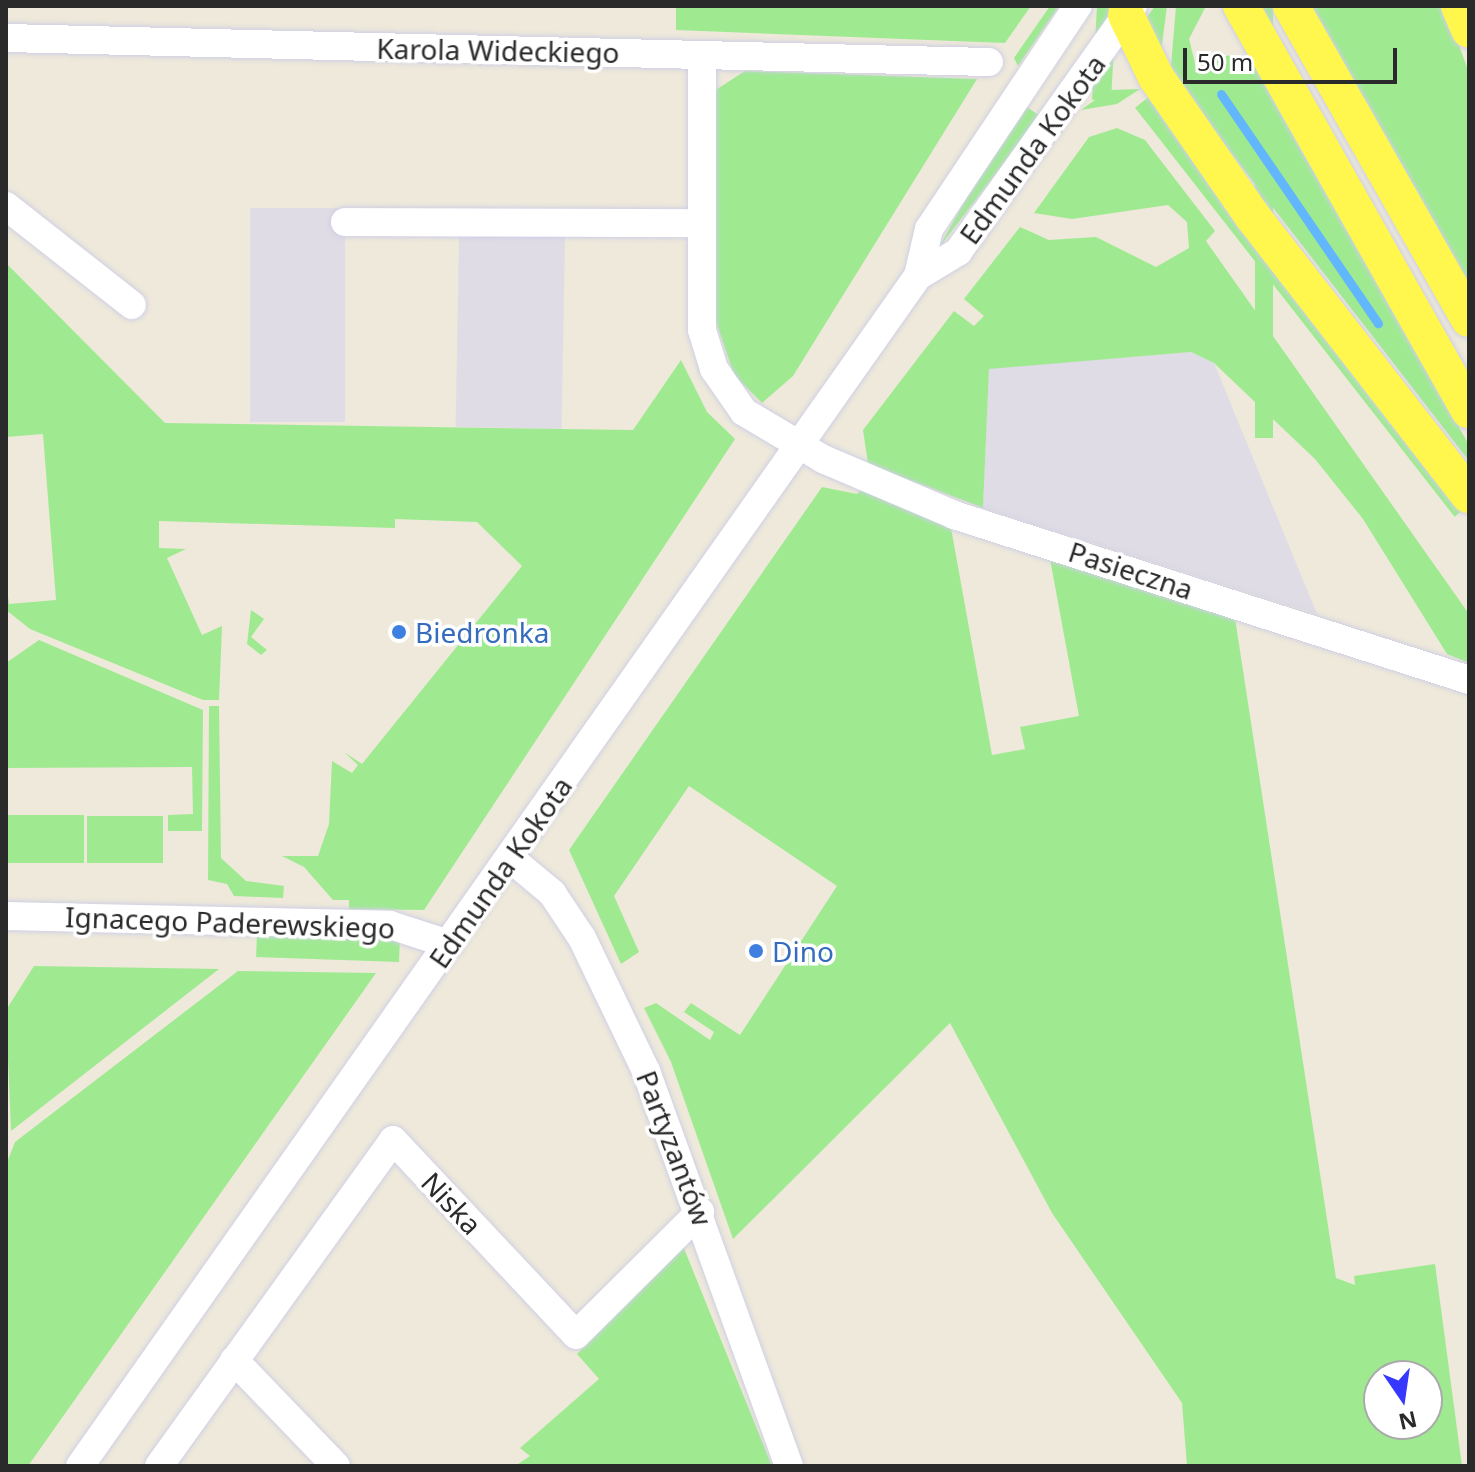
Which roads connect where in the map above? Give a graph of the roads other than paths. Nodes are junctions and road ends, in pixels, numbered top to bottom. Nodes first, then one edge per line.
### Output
1 (1078, 6) edge
2 (1241, 6) edge
3 (1291, 6) edge
4 (1459, 6) edge
5 (1127, 9) edge
6 (1469, 30) edge
7 (6, 38) edge
8 (702, 55) junction
9 (989, 62) dead end
10 (6, 206) edge
11 (345, 222) dead end
12 (701, 223) junction
13 (918, 276) junction
14 (132, 305) dead end
15 (1469, 319) edge
16 (1469, 410) edge
17 (799, 446) junction
18 (1469, 495) edge
19 (1469, 680) edge
20 (510, 858) junction
21 (6, 916) edge
22 (449, 944) junction
23 (700, 1212) junction
24 (234, 1360) junction
25 (80, 1466) edge
26 (159, 1466) edge
27 (336, 1466) edge
28 (789, 1466) edge

1 - 13 street, Edmunda Kokota
2 - 16 main road
3 - 15 main road
4 - 6 main road
5 - 13 street, Edmunda Kokota
5 - 18 main road
7 - 8 street, Karola Wideckiego
8 - 9 street, Karola Wideckiego
8 - 12 street, Pasieczna
10 - 14 street
11 - 12 street
12 - 17 street, Pasieczna
13 - 17 street, Edmunda Kokota
17 - 19 street, Pasieczna
17 - 20 street, Edmunda Kokota
20 - 22 street, Edmunda Kokota
20 - 23 street, Partyzantów
21 - 22 street, Ignacego Paderewskiego
22 - 25 street, Edmunda Kokota
23 - 24 street, Niska
23 - 28 street, Partyzantów
24 - 26 street, Niska
24 - 27 street

